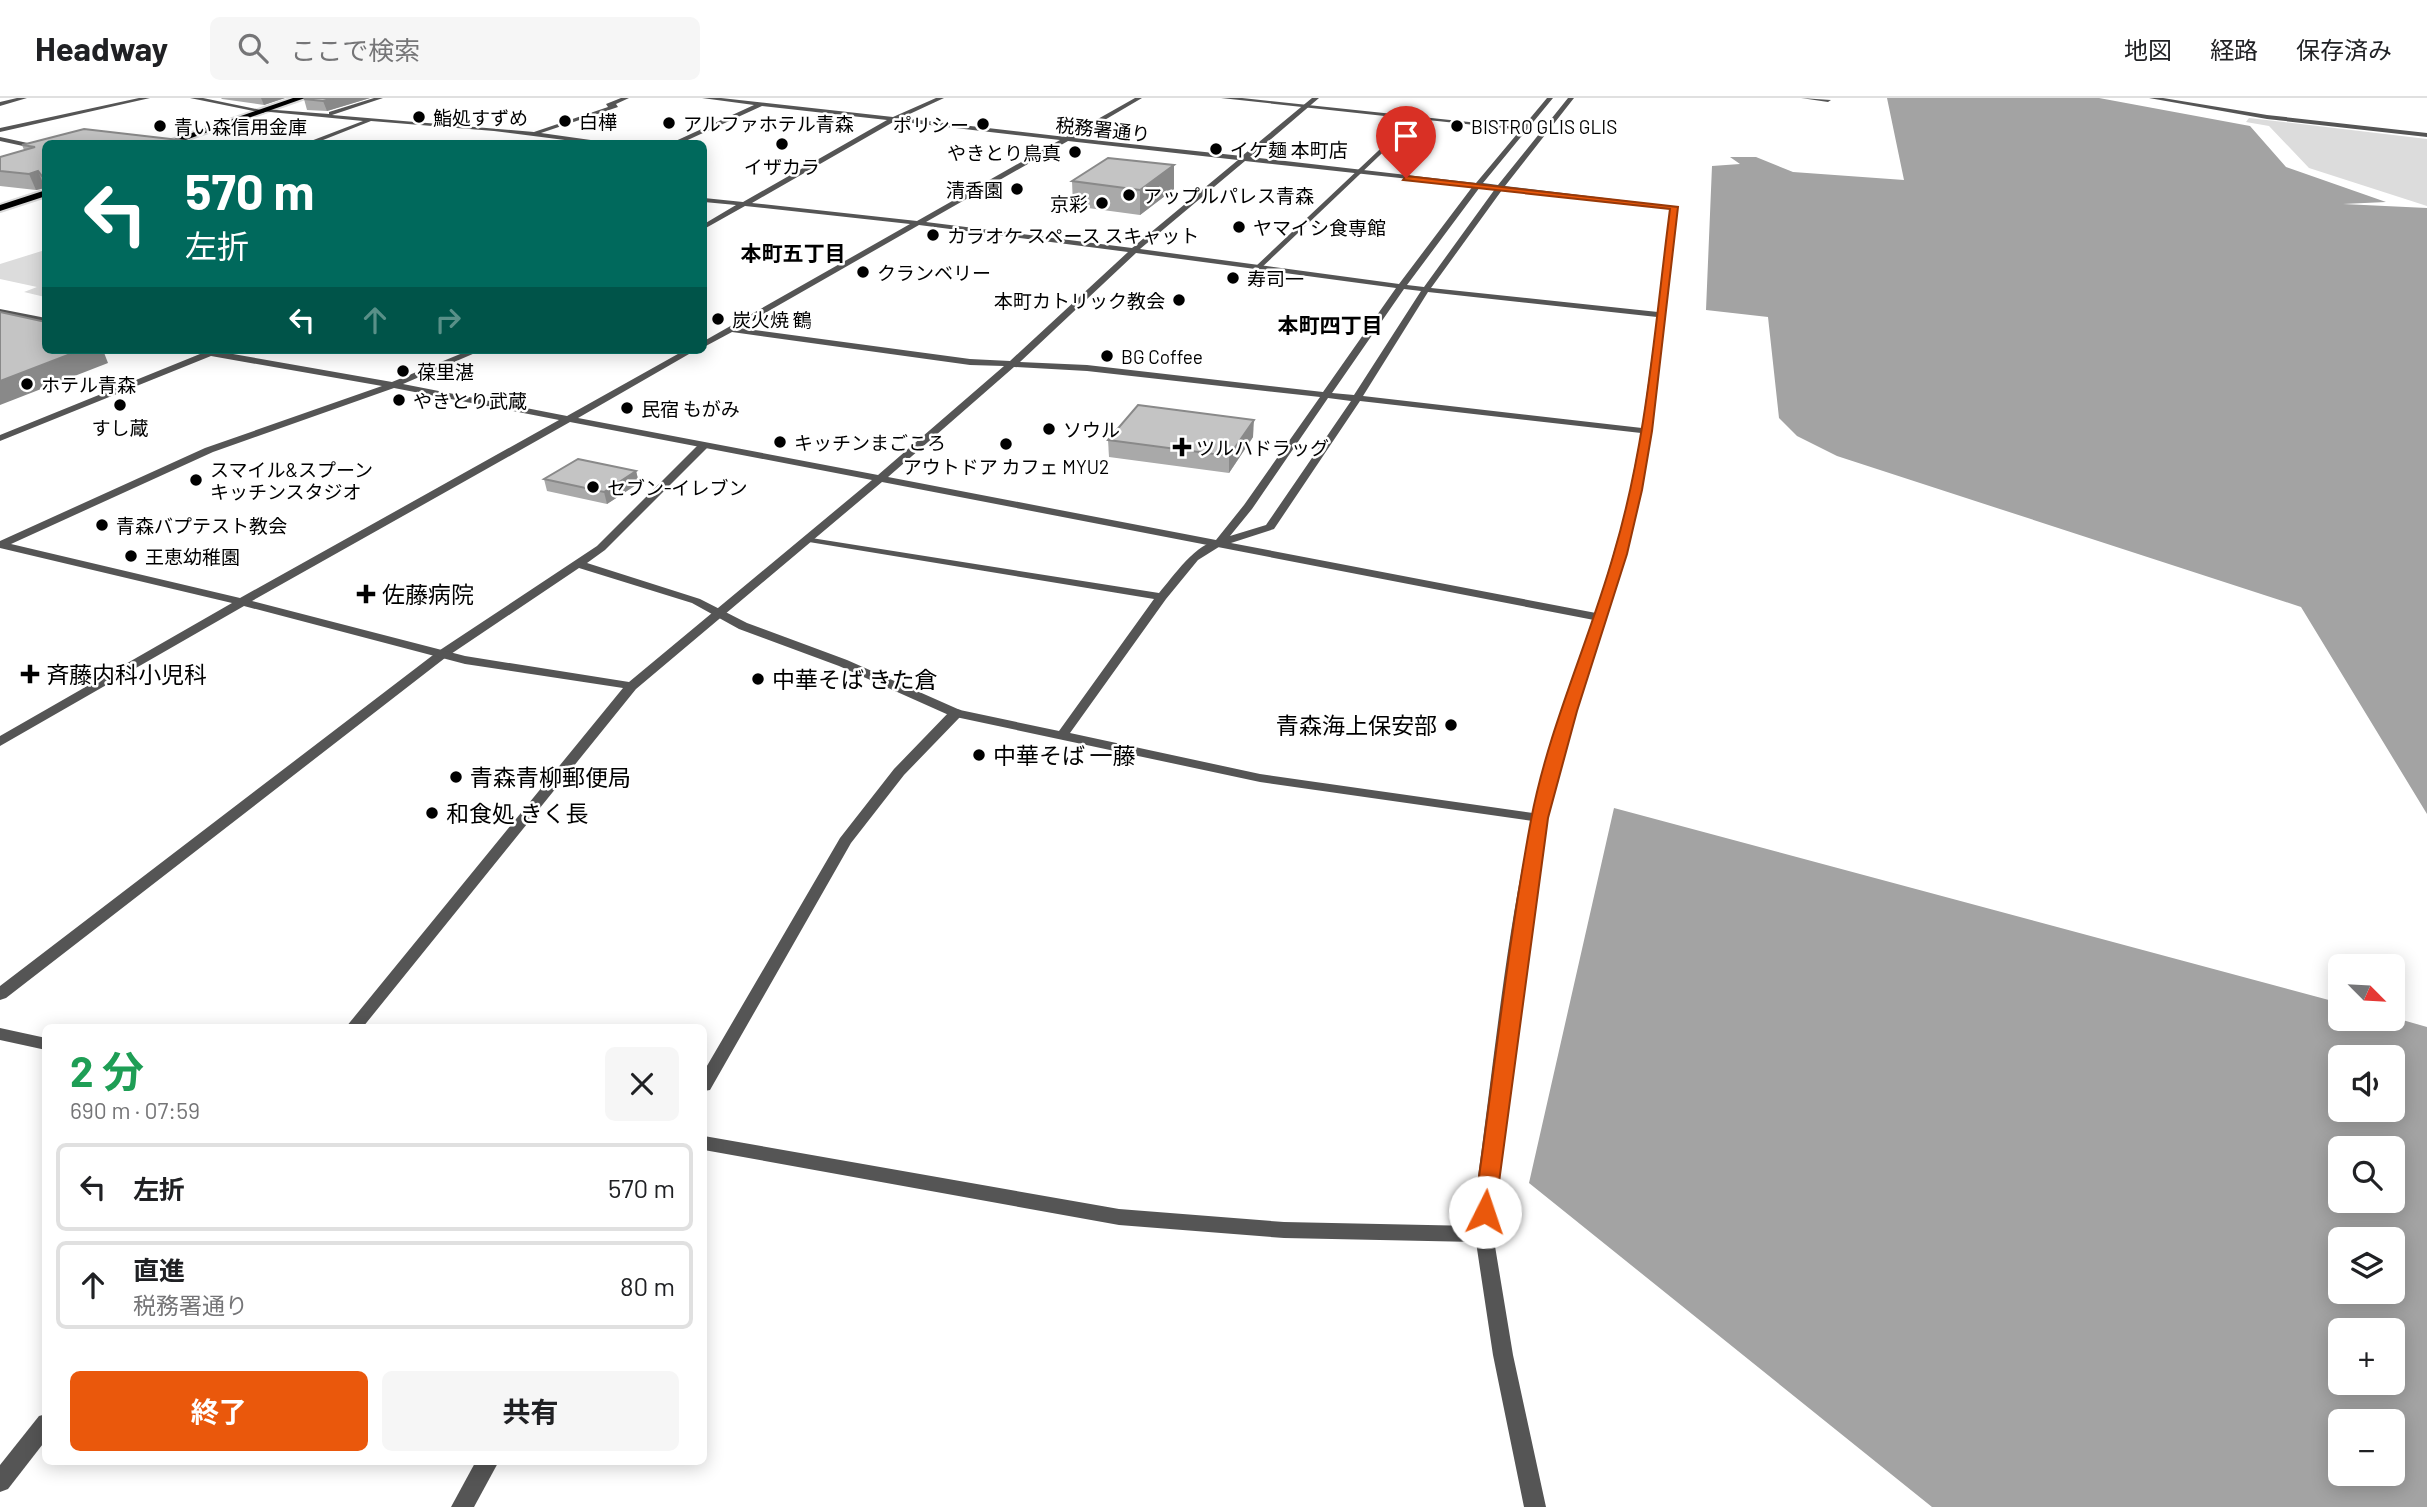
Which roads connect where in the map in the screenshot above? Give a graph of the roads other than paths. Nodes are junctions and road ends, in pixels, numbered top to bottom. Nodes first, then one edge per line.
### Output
1 (24, 98) edge
2 (147, 98) edge
3 (193, 98) edge
4 (380, 98) edge
5 (626, 98) edge
6 (705, 98) edge
7 (779, 98) edge
8 (941, 98) edge
9 (1139, 98) edge
10 (1224, 98) edge
11 (1316, 98) edge
12 (1550, 98) edge
13 (1571, 98) edge
14 (1804, 98) edge
15 (2152, 98) edge
16 (1828, 100) dead end
17 (304, 101) edge
18 (0, 104) edge
19 (761, 105) junction
20 (1304, 106) junction
21 (263, 111) junction
22 (283, 113) junction
23 (322, 116) junction
24 (1416, 118) junction
25 (373, 119) junction
26 (890, 121) junction
27 (1523, 128) junction
28 (0, 130) edge
29 (533, 133) junction
30 (2427, 135) edge
31 (558, 136) junction
32 (0, 139) edge
33 (176, 140) edge
34 (204, 140) edge
35 (317, 140) edge
36 (549, 140) edge
37 (587, 140) edge
38 (681, 140) edge
39 (1062, 141) junction
40 (42, 148) edge
41 (1242, 160) junction
42 (1357, 173) junction
43 (42, 184) edge
44 (1476, 186) junction
45 (1499, 188) junction
46 (42, 194) edge
47 (0, 198) edge
48 (707, 200) edge
49 (741, 203) junction
50 (0, 208) edge
51 (918, 224) junction
52 (707, 225) edge
53 (1133, 251) junction
54 (1258, 269) junction
55 (1400, 288) junction
56 (1425, 291) junction
57 (0, 312) edge
58 (1661, 315) junction
59 (42, 320) edge
60 (707, 331) edge
61 (726, 331) junction
62 (707, 342) edge
63 (209, 354) edge
64 (225, 354) edge
65 (468, 354) edge
66 (685, 354) edge
67 (1012, 364) junction
68 (393, 385) junction
69 (1326, 397) junction
70 (1356, 400) junction
71 (568, 419) junction
72 (1647, 431) junction
73 (0, 438) edge
74 (703, 446) junction
75 (879, 480) junction
76 (809, 539) junction
77 (1219, 543) junction
78 (0, 545) edge
79 (579, 564) junction
80 (1162, 597) junction
81 (242, 602) junction
82 (719, 615) junction
83 (1598, 617) junction
84 (441, 655) junction
85 (632, 686) junction
86 (956, 713) junction
87 (1062, 736) junction
88 (0, 742) edge
89 (1539, 818) junction
90 (0, 994) edge
91 (356, 1024) edge
92 (0, 1034) edge
93 (42, 1043) edge
94 (707, 1081) edge
95 (707, 1144) edge
96 (1484, 1234) junction
97 (42, 1428) edge
98 (486, 1465) edge
99 (0, 1482) edge
100 (462, 1507) edge
101 (1535, 1507) edge

1 - 18 street
2 - 28 street
3 - 21 street
4 - 23 street
5 - 29 street
6 - 19 street, 税務署通り
7 - 19 street
8 - 26 street
9 - 39 street
10 - 20 street
11 - 20 street
12 - 27 street
13 - 45 street
14 - 16 street
15 - 30 street
17 - 21 highway
17 - 22 highway
19 - 26 street, 税務署通り
19 - 38 street
20 - 24 street
20 - 41 street
21 - 22 street
21 - 33 highway
22 - 23 street
22 - 34 highway
23 - 25 street
24 - 27 street
24 - 42 street
25 - 29 street
25 - 35 street
26 - 39 street, 税務署通り
26 - 49 street
27 - 44 street
29 - 31 street
31 - 36 street
31 - 37 street
32 - 40 street
39 - 41 street, 税務署通り
39 - 51 street
41 - 42 street, 税務署通り
41 - 53 street
42 - 44 street, 税務署通り
42 - 54 street
43 - 47 highway
44 - 45 street, 税務署通り
44 - 55 street
45 - 56 street
45 - 58 street, 税務署通り
46 - 50 highway
48 - 49 street
49 - 51 street
49 - 52 street
51 - 53 street
51 - 61 street
53 - 54 street
53 - 67 street
54 - 55 street
55 - 56 street
55 - 69 street
56 - 58 street
56 - 70 street
57 - 59 street
58 - 72 street
60 - 61 street
61 - 62 street
61 - 67 street
63 - 73 street
64 - 68 street
65 - 68 street
66 - 71 street
67 - 69 street
67 - 75 street
68 - 71 street
68 - 78 street
69 - 70 street
69 - 77 street
70 - 72 street
70 - 77 street
71 - 74 street
71 - 81 street
72 - 83 street
74 - 75 street
74 - 79 street
75 - 76 street
75 - 77 street
76 - 80 street
76 - 82 street
77 - 80 street
77 - 83 street
78 - 81 street
79 - 82 street
79 - 84 street
80 - 87 street
81 - 84 street
81 - 88 street
82 - 85 street
82 - 86 street
83 - 89 street
84 - 85 street
84 - 90 street
85 - 91 street
86 - 87 street
86 - 94 street
87 - 89 street
89 - 96 street
92 - 93 street
95 - 96 street
96 - 101 street
97 - 99 street
98 - 100 street

